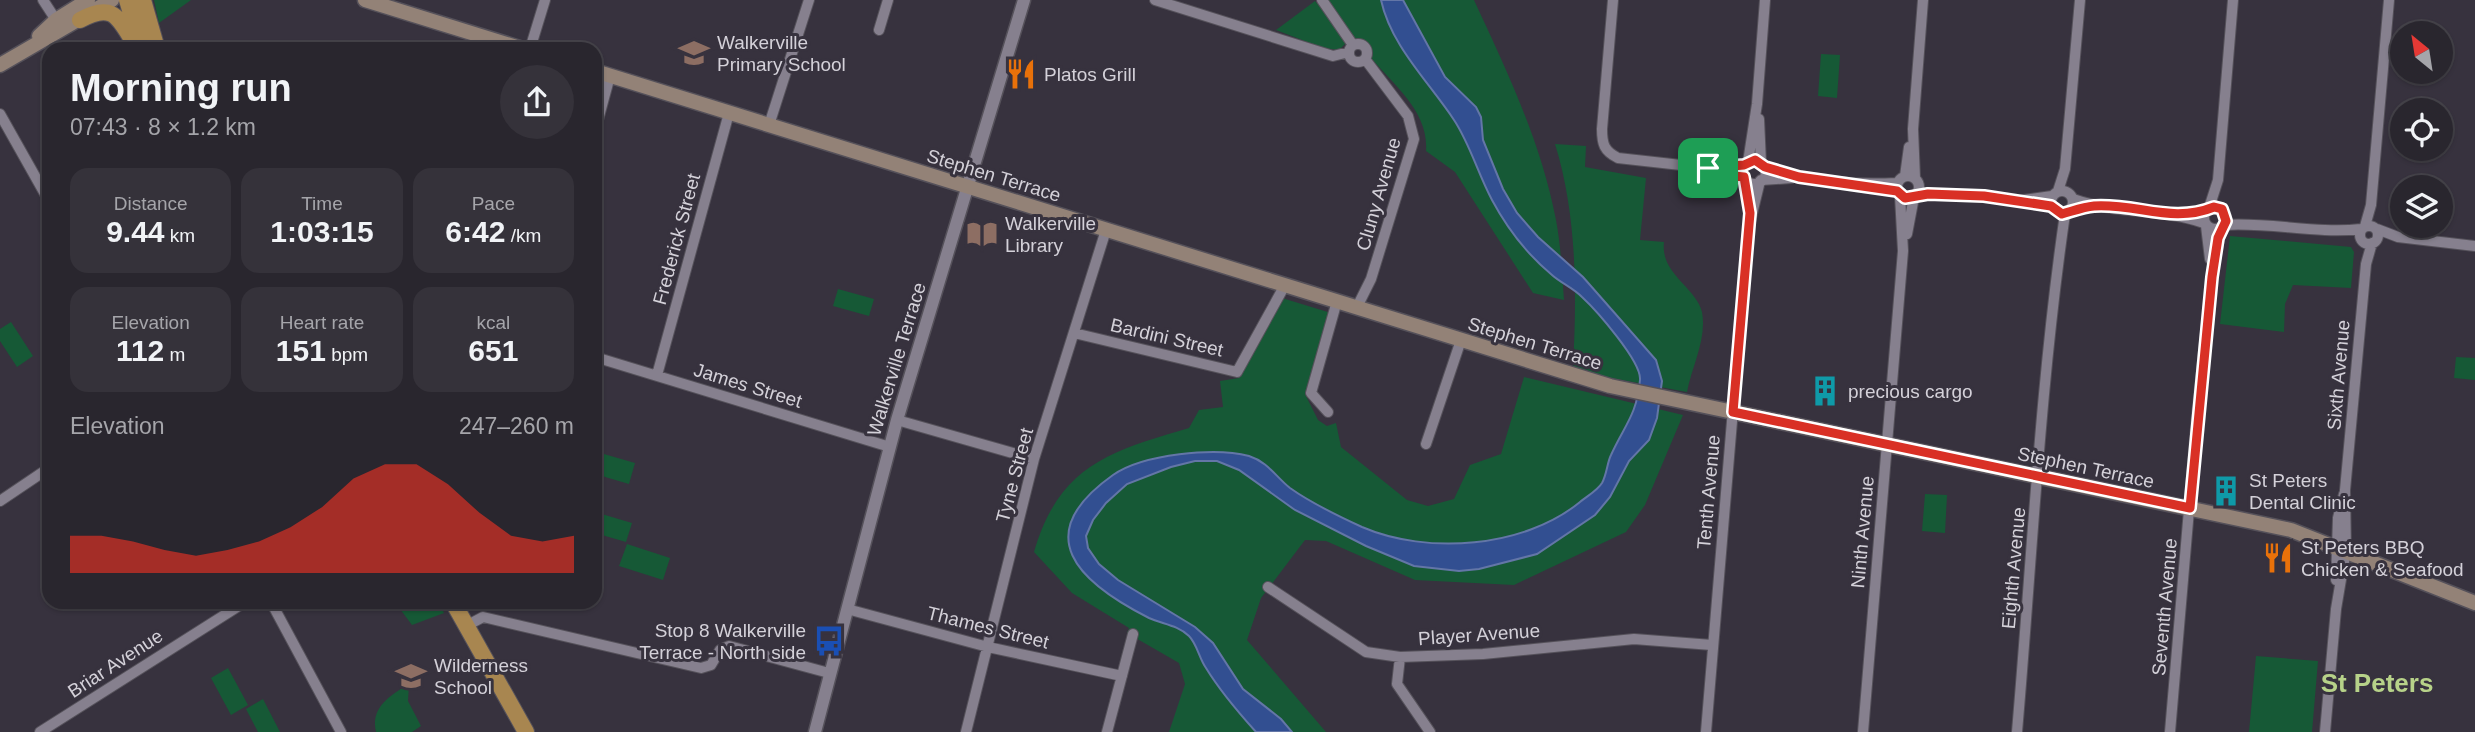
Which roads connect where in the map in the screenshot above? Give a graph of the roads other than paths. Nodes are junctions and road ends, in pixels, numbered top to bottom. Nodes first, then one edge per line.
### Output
1 (43, 0) edge
2 (76, 0) edge
3 (88, 0) edge
4 (112, 0) edge
5 (127, 0) edge
6 (144, 0) edge
7 (365, 0) edge
8 (544, 0) edge
9 (809, 0) edge
10 (888, 0) edge
11 (1024, 0) edge
12 (1155, 0) edge
13 (1322, 0) edge
14 (1613, 0) edge
15 (1765, 0) edge
16 (1923, 0) edge
17 (2080, 0) edge
18 (2233, 0) edge
19 (2389, 0) edge
20 (56, 20) junction
21 (80, 20) junction
22 (879, 30) dead end
23 (135, 42) edge
24 (138, 42) edge
25 (155, 42) edge
26 (500, 42) edge
27 (532, 42) edge
28 (25, 49) junction
29 (1351, 49) junction
30 (0, 65) edge
31 (602, 73) edge
32 (610, 76) junction
33 (1757, 104) junction
34 (602, 105) edge
35 (729, 113) junction
36 (0, 114) edge
37 (769, 125) junction
38 (1746, 163) junction
39 (1763, 165) junction
40 (1708, 168) junction
41 (1799, 177) junction
42 (1745, 179) junction
43 (2218, 180) junction
44 (1761, 181) junction
45 (1905, 185) junction
46 (968, 187) junction
47 (42, 189) edge
48 (1962, 195) junction
49 (1915, 196) junction
50 (2061, 203) junction
51 (1750, 213) junction
52 (2206, 217) junction
53 (2223, 219) junction
54 (1106, 230) junction
55 (2369, 235) junction
56 (2475, 246) edge
57 (1903, 251) junction
58 (2212, 277) junction
59 (1284, 285) junction
60 (1337, 301) junction
61 (1357, 307) junction
62 (1074, 333) junction
63 (1461, 340) junction
64 (602, 359) edge
65 (657, 375) junction
66 (1328, 412) dead end
67 (1733, 412) junction
68 (897, 420) junction
69 (1426, 444) dead end
70 (1886, 445) junction
71 (890, 447) junction
72 (1034, 459) junction
73 (42, 473) edge
74 (2039, 477) junction
75 (0, 501) edge
76 (2190, 508) junction
77 (2341, 548) junction
78 (1268, 587) dead end
79 (2475, 603) edge
80 (234, 609) edge
81 (275, 609) edge
82 (457, 609) edge
83 (847, 609) junction
84 (466, 626) junction
85 (1133, 634) dead end
86 (1712, 645) junction
87 (988, 647) junction
88 (1400, 657) junction
89 (829, 673) junction
90 (1122, 676) junction
91 (40, 732) edge
92 (341, 732) edge
93 (526, 732) edge
94 (815, 732) edge
95 (966, 732) edge
96 (1107, 732) edge
97 (1430, 732) edge
98 (1706, 732) edge
99 (1863, 732) edge
100 (2017, 732) edge
101 (2170, 732) edge
102 (2325, 732) edge

1 - 20 street
2 - 20 main road
3 - 20 main road
4 - 21 main road
5 - 24 highway
6 - 25 highway
7 - 26 main road
8 - 27 street
9 - 37 street
10 - 22 street
11 - 46 street, Walkerville Terrace
12 - 29 street
13 - 29 street
14 - 40 street
15 - 33 street
16 - 45 street, Ninth Avenue
17 - 50 street, Eighth Avenue
18 - 43 street, Seventh Avenue
19 - 55 street, Sixth Avenue
20 - 28 main road
21 - 23 highway
21 - 28 main road
28 - 30 main road
29 - 61 street, Cluny Avenue
31 - 32 main road, Stephen Terrace
32 - 34 street
32 - 35 main road, Stephen Terrace
33 - 38 street
33 - 39 street
35 - 37 main road, Stephen Terrace
35 - 65 street, Frederick Street
36 - 47 street
37 - 46 main road, Stephen Terrace
38 - 39 street
38 - 40 street
38 - 42 street, Tenth Avenue
39 - 41 street
39 - 44 street, Tenth Avenue
40 - 42 street
41 - 44 street
41 - 45 street
42 - 44 street
42 - 51 street, Tenth Avenue
43 - 52 street, Seventh Avenue
43 - 53 street, Seventh Avenue
44 - 51 street, Tenth Avenue
45 - 48 street
45 - 49 street, Ninth Avenue
45 - 49 street
45 - 57 street, Ninth Avenue
46 - 54 main road, Stephen Terrace
46 - 68 street, Walkerville Terrace
48 - 49 street
48 - 50 street
49 - 57 street, Ninth Avenue
50 - 52 street
50 - 74 street, Eighth Avenue
51 - 67 street, Tenth Avenue
52 - 53 street
52 - 53 street
52 - 58 street, Seventh Avenue
53 - 55 street
53 - 58 street, Seventh Avenue
54 - 59 main road, Stephen Terrace
54 - 62 street, Tyne Street
55 - 56 street
55 - 77 street, Sixth Avenue
57 - 70 street, Ninth Avenue
58 - 76 street, Seventh Avenue
59 - 60 main road, Stephen Terrace
59 - 62 street, Bardini Street
60 - 61 main road, Stephen Terrace
60 - 66 street
61 - 63 main road, Stephen Terrace
62 - 72 street, Tyne Street
63 - 67 main road, Stephen Terrace
63 - 69 street
64 - 65 street, James Street
65 - 71 street, James Street
67 - 70 main road, Stephen Terrace
67 - 86 street, Tenth Avenue
68 - 71 street, Walkerville Terrace
68 - 72 street
70 - 74 main road, Stephen Terrace
70 - 99 street, Ninth Avenue
71 - 83 street, Walkerville Terrace
72 - 87 street, Tyne Street
73 - 75 street
74 - 76 main road, Stephen Terrace
74 - 100 street, Eighth Avenue
76 - 77 main road, Stephen Terrace
76 - 101 street, Seventh Avenue
77 - 79 main road, Stephen Terrace
77 - 102 street, Sixth Avenue
78 - 88 street, Player Avenue
80 - 91 street, Briar Avenue
81 - 92 street
82 - 84 highway
83 - 87 street, Thames Street
83 - 89 street, Walkerville Terrace
84 - 89 street
84 - 93 highway
85 - 90 street
86 - 88 street, Player Avenue
86 - 98 street, Tenth Avenue
87 - 90 street, Thames Street
87 - 95 street, Tyne Street
88 - 97 street
89 - 94 street, Walkerville Terrace
90 - 96 street

